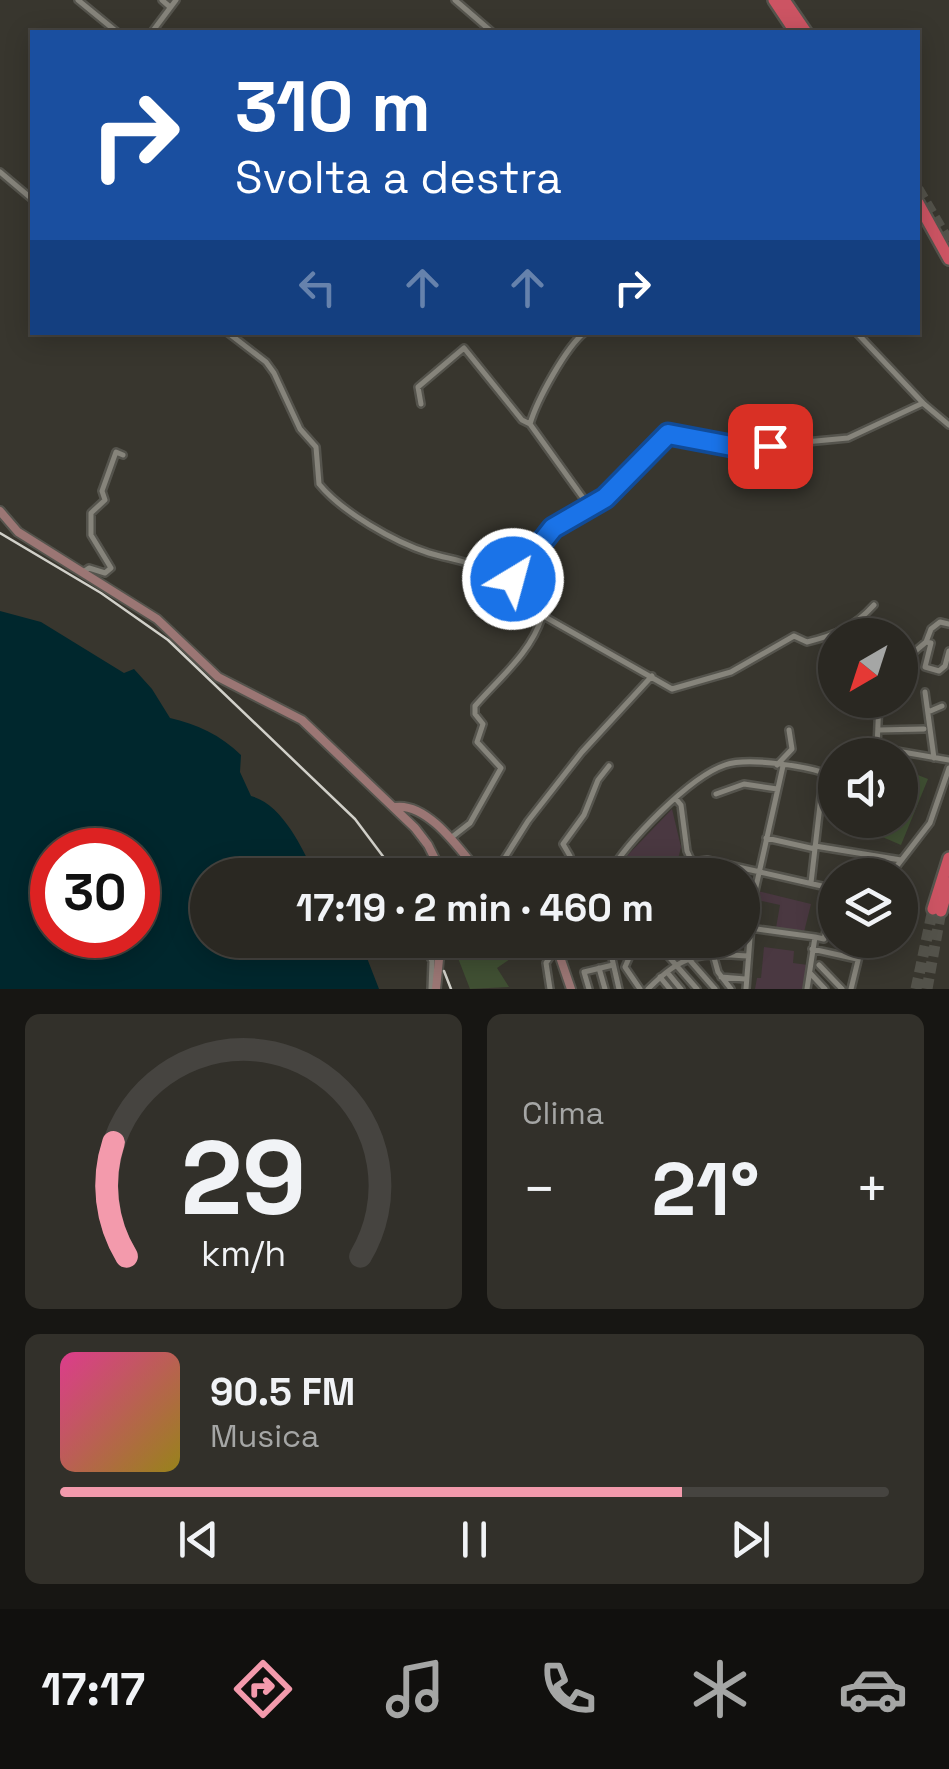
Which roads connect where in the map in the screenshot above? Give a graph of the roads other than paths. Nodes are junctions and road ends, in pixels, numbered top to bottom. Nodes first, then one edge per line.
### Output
1 (78, 0) edge
2 (162, 0) edge
3 (176, 0) edge
4 (455, 0) edge
5 (774, 0) edge
6 (784, 0) edge
7 (170, 7) junction
8 (115, 30) edge
9 (153, 30) edge
10 (490, 30) edge
11 (795, 30) edge
12 (805, 30) edge
13 (0, 172) edge
14 (30, 198) edge
15 (920, 207) edge
16 (949, 259) edge
17 (230, 335) edge
18 (582, 335) edge
19 (859, 335) edge
20 (923, 403) junction
21 (420, 404) dead end
22 (530, 424) junction
23 (949, 425) edge
24 (122, 455) dead end
25 (591, 509) junction
26 (0, 511) edge
27 (83, 572) junction
28 (508, 590) junction
29 (874, 605) dead end
30 (542, 616) junction
31 (949, 624) edge
32 (926, 642) junction
33 (918, 649) edge
34 (949, 651) edge
35 (652, 676) junction
36 (925, 692) dead end
37 (942, 706) dead end
38 (928, 712) junction
39 (878, 718) edge
40 (789, 730) dead end
41 (878, 730) junction
42 (924, 730) dead end
43 (878, 738) edge
44 (918, 755) edge
45 (934, 758) junction
46 (949, 764) edge
47 (609, 766) dead end
48 (780, 766) junction
49 (818, 773) edge
50 (777, 789) junction
51 (716, 794) dead end
52 (676, 799) junction
53 (395, 807) junction
54 (818, 825) edge
55 (452, 837) junction
56 (766, 838) junction
57 (815, 847) junction
58 (434, 858) edge
59 (468, 858) edge
60 (505, 858) edge
61 (570, 858) edge
62 (620, 858) edge
63 (691, 858) edge
64 (888, 858) edge
65 (903, 858) edge
66 (949, 858) edge
67 (760, 864) edge
68 (760, 872) edge
69 (949, 883) edge
70 (811, 884) junction
71 (818, 886) edge
72 (760, 929) edge
73 (815, 937) junction
74 (818, 938) edge
75 (812, 950) junction
76 (818, 951) edge
77 (431, 958) edge
78 (438, 958) edge
79 (549, 958) edge
80 (560, 958) edge
81 (611, 958) edge
82 (629, 958) edge
83 (670, 958) edge
84 (714, 958) edge
85 (748, 958) edge
86 (852, 958) edge
87 (688, 959) joint
88 (857, 959) joint
89 (612, 965) junction
90 (820, 965) dead end
91 (677, 966) junction
92 (599, 968) junction
93 (666, 972) junction
94 (809, 973) junction
95 (660, 977) junction
96 (721, 977) junction
97 (745, 979) junction
98 (627, 982) dead end
99 (618, 988) edge
100 (434, 989) edge
101 (550, 989) edge
102 (571, 989) edge
103 (589, 989) edge
104 (605, 989) edge
105 (640, 989) edge
106 (648, 989) edge
107 (670, 989) edge
108 (681, 989) edge
109 (697, 989) edge
110 (715, 989) edge
111 (731, 989) edge
112 (746, 989) edge
113 (807, 989) edge
114 (825, 989) edge
115 (842, 989) edge
116 (851, 989) edge

1 - 8 street
2 - 7 street
3 - 7 street
4 - 10 street
5 - 11 highway
6 - 12 highway
7 - 9 street
13 - 14 street
15 - 16 highway
17 - 28 street
18 - 22 street
19 - 20 street
20 - 23 street
20 - 25 street
21 - 22 street
22 - 25 street
24 - 27 street
25 - 28 street
26 - 27 main road
27 - 53 main road
28 - 30 street
29 - 35 street
30 - 35 street
30 - 55 street
31 - 32 street
32 - 33 street
32 - 34 street
35 - 60 street
36 - 38 street
37 - 38 street
38 - 45 street
39 - 41 street
40 - 48 street
41 - 42 street
41 - 43 street
44 - 45 street
45 - 46 street
46 - 65 street
47 - 61 street
48 - 49 street
48 - 50 street
48 - 52 street
50 - 51 street
50 - 56 street
52 - 62 street
52 - 63 street
53 - 55 main road
53 - 58 main road
54 - 57 street
55 - 59 main road
56 - 57 street
56 - 67 street
57 - 64 street
57 - 70 street
66 - 69 highway
68 - 70 street
70 - 71 street
72 - 73 street
73 - 74 street
73 - 75 street
75 - 76 street
75 - 94 street
77 - 100 street
78 - 100 main road
79 - 101 street
80 - 102 main road
81 - 89 street
82 - 105 street
83 - 91 street
84 - 96 street
85 - 97 street
86 - 88 street
87 - 91 street
87 - 110 street
88 - 116 street
89 - 92 street
89 - 99 street
90 - 115 street
91 - 93 street
91 - 109 street
92 - 103 street
92 - 104 street
93 - 95 street
93 - 108 street
94 - 113 street
94 - 114 street
95 - 106 street
95 - 107 street
96 - 97 street
96 - 111 street
97 - 112 street
98 - 99 street

